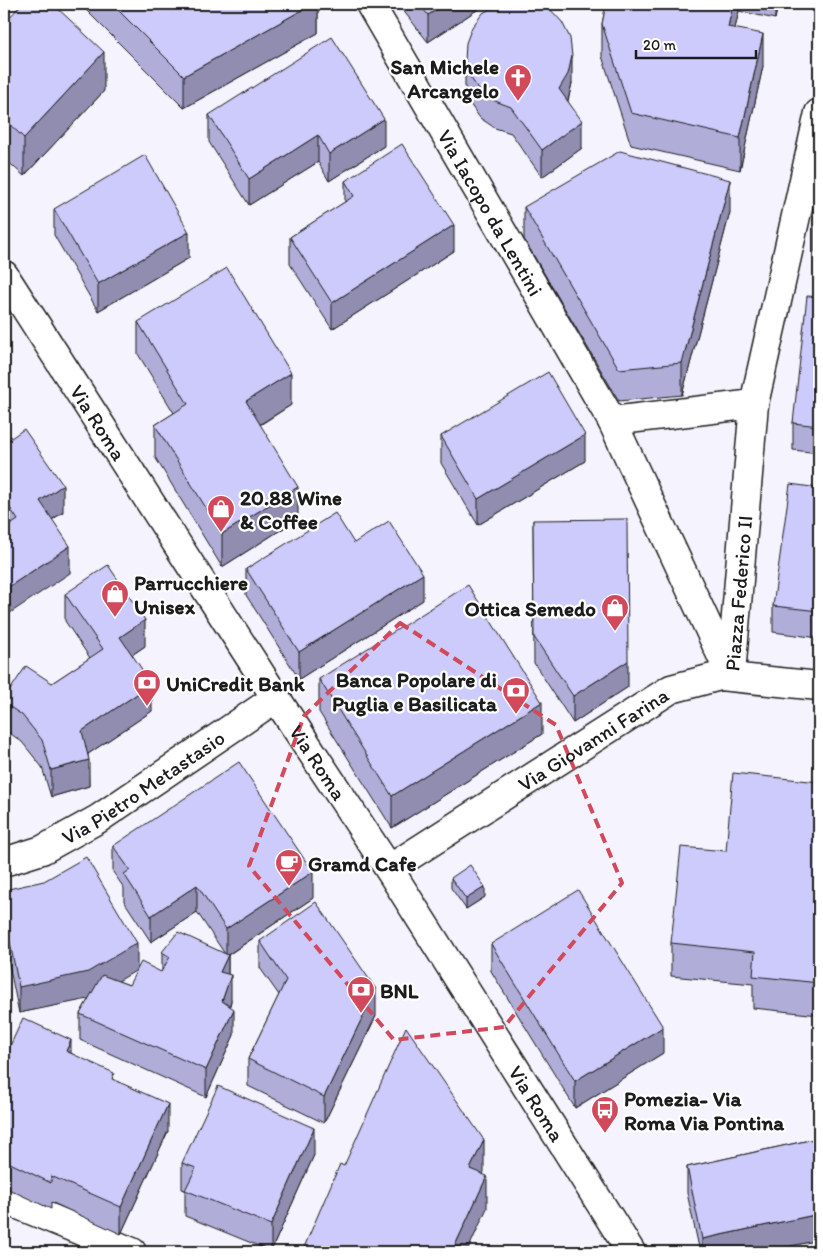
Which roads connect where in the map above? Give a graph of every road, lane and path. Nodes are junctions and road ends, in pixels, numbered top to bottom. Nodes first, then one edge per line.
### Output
1 (21, 4) edge
2 (370, 4) edge
3 (4, 20) edge
4 (819, 113) edge
5 (4, 275) edge
6 (754, 404) junction
7 (612, 421) junction
8 (731, 676) junction
9 (819, 686) edge
10 (276, 698) junction
11 (4, 862) edge
12 (389, 869) junction
13 (4, 1199) edge
14 (630, 1251) edge
15 (132, 1252) edge

1 - 3 street
2 - 7 street, Via Iacopo da Lentini
4 - 6 street, Piazza Federico II
5 - 10 street, Via Roma
6 - 7 street
6 - 8 street, Piazza Federico II
7 - 8 street, Piazza Federico II
8 - 9 street, Via Giovanni Farina
8 - 12 street, Via Giovanni Farina
10 - 11 street, Via Pietro Metastasio
10 - 12 street, Via Roma
12 - 14 street, Via Roma
13 - 15 street

